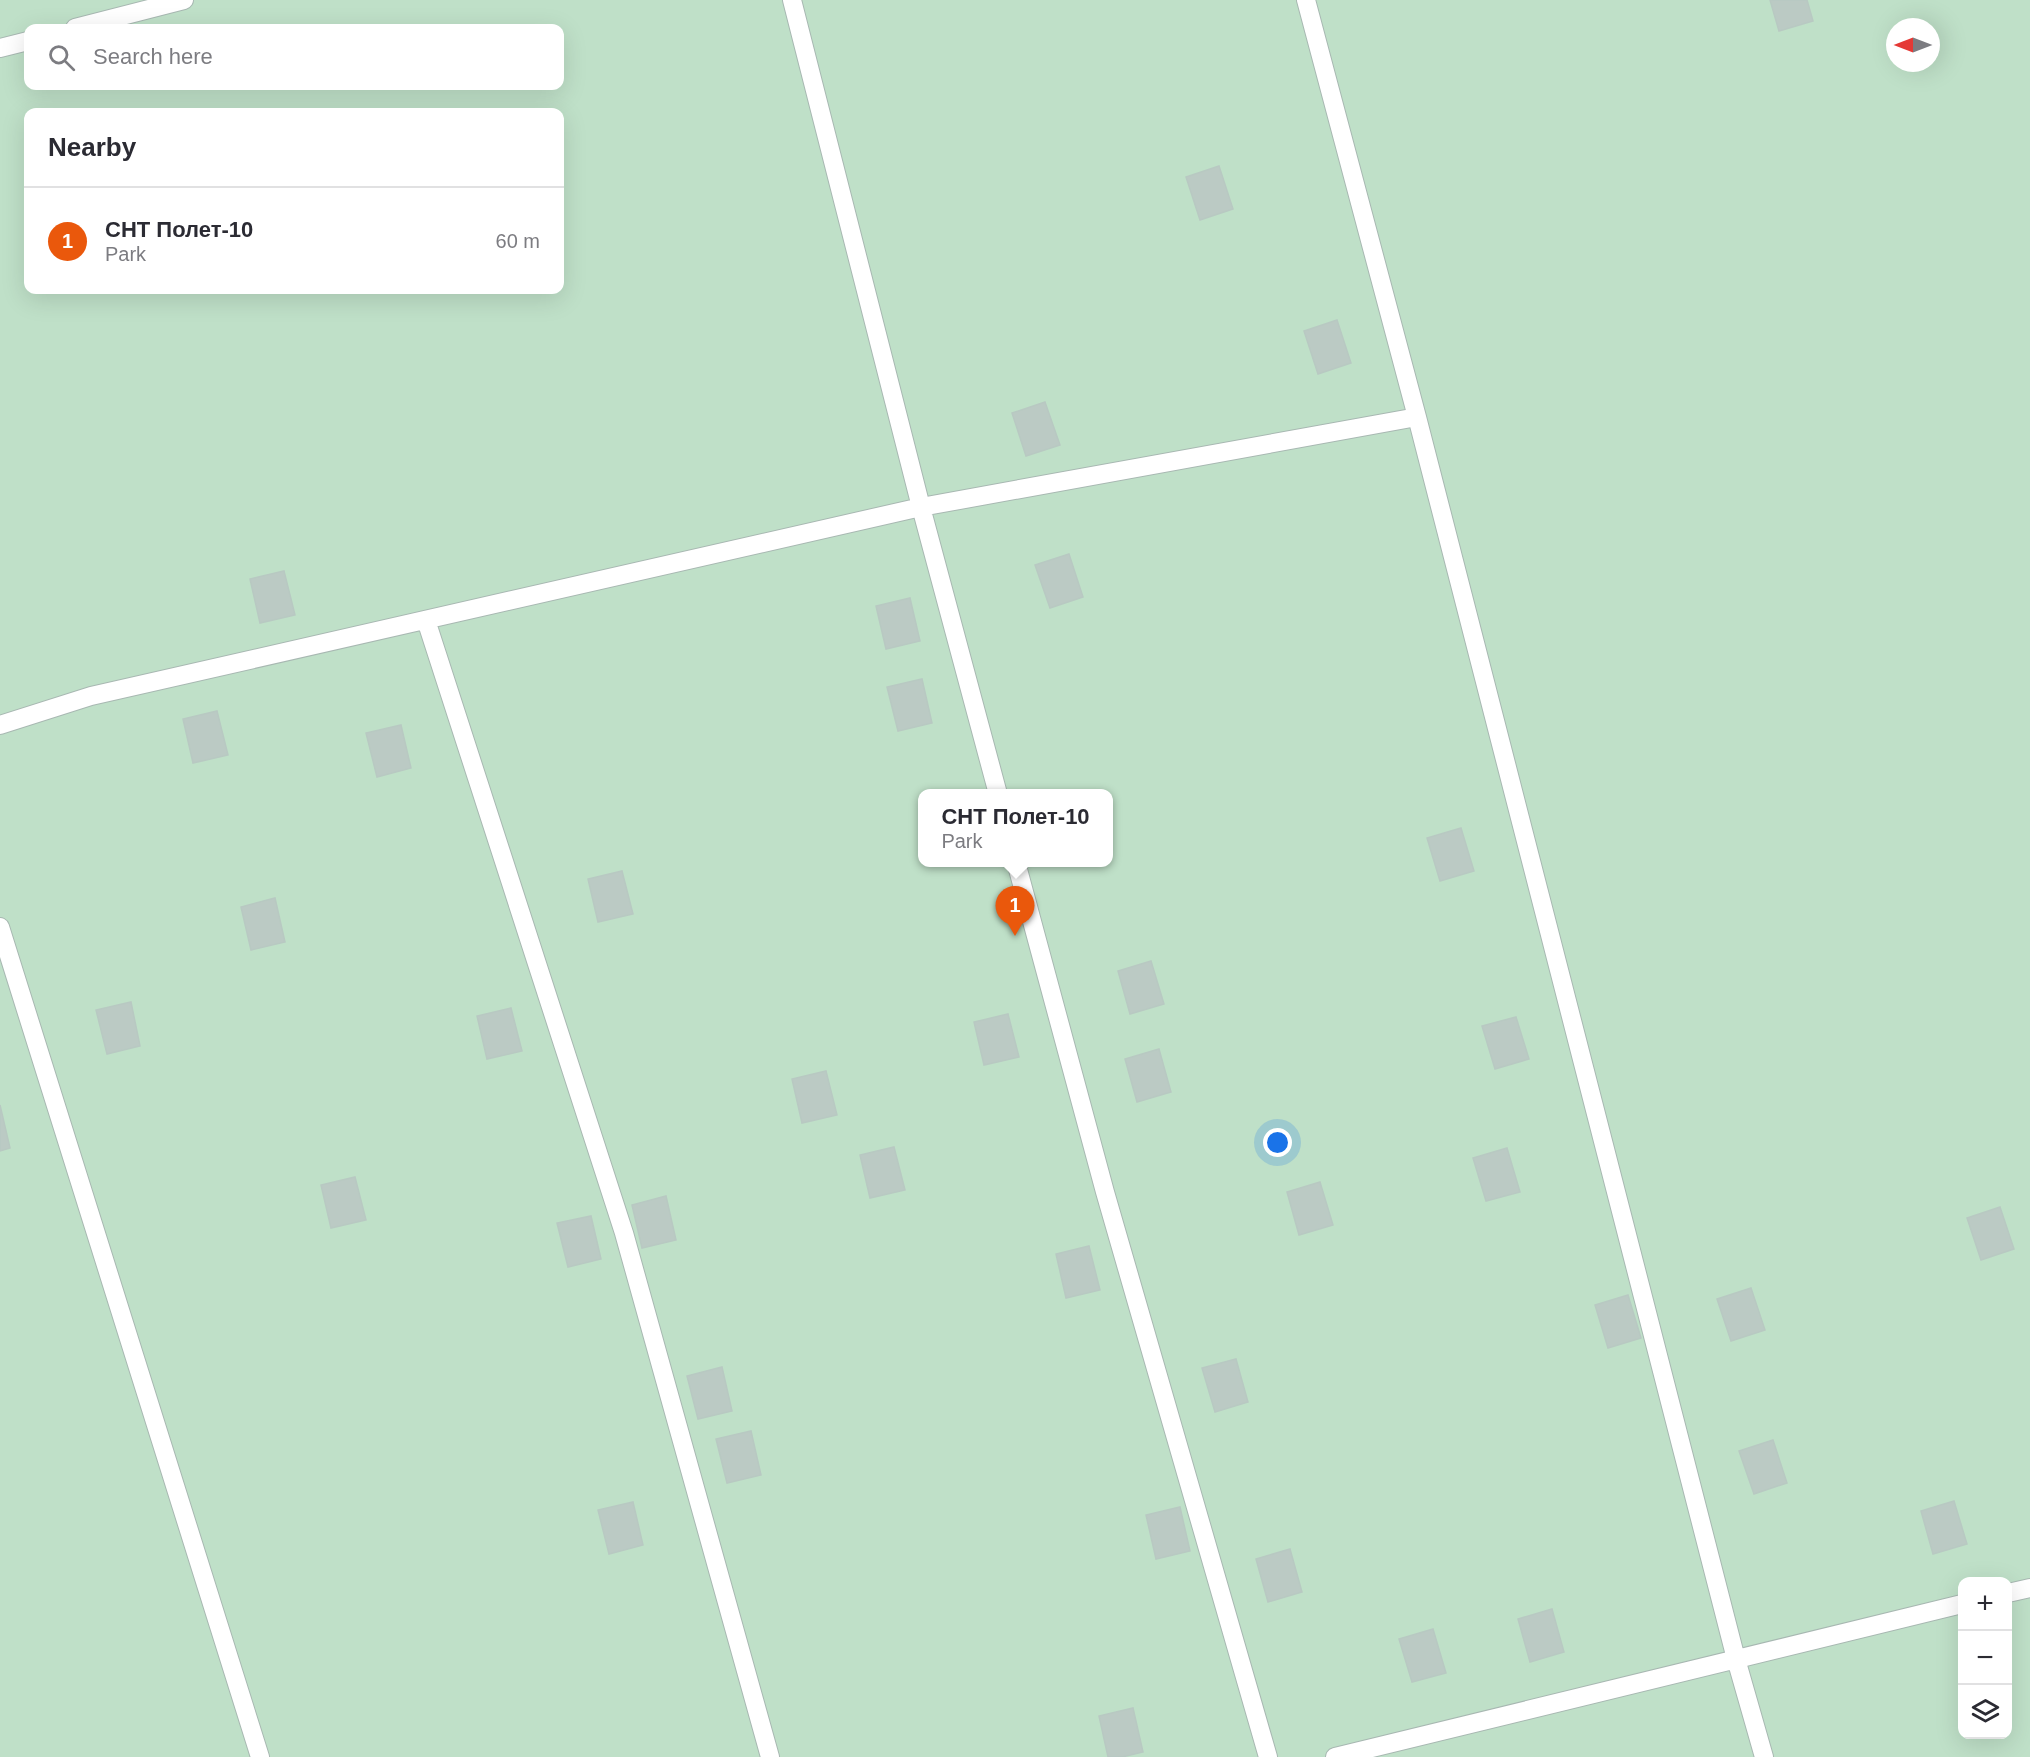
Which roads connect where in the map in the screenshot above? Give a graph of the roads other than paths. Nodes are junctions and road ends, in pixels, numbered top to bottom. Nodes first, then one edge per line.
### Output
1 (184, 0) edge
2 (792, 0) edge
3 (1306, 0) edge
4 (91, 24) edge
5 (24, 42) edge
6 (0, 48) edge
7 (1417, 417) junction
8 (921, 507) junction
9 (426, 620) junction
10 (0, 725) edge
11 (997, 789) edge
12 (1018, 867) edge
13 (0, 927) edge
14 (2030, 1588) edge
15 (2012, 1592) edge
16 (1958, 1605) edge
17 (1736, 1659) junction
18 (260, 1757) edge
19 (770, 1757) edge
20 (1268, 1757) edge
21 (1335, 1757) edge
22 (1764, 1757) edge

1 - 4 lane
2 - 8 lane
3 - 7 lane
5 - 6 lane
7 - 8 lane
7 - 17 lane
8 - 9 lane
8 - 11 lane
9 - 10 lane
9 - 19 lane
12 - 20 lane
13 - 18 lane
14 - 15 lane
16 - 17 lane
17 - 21 lane
17 - 22 lane

